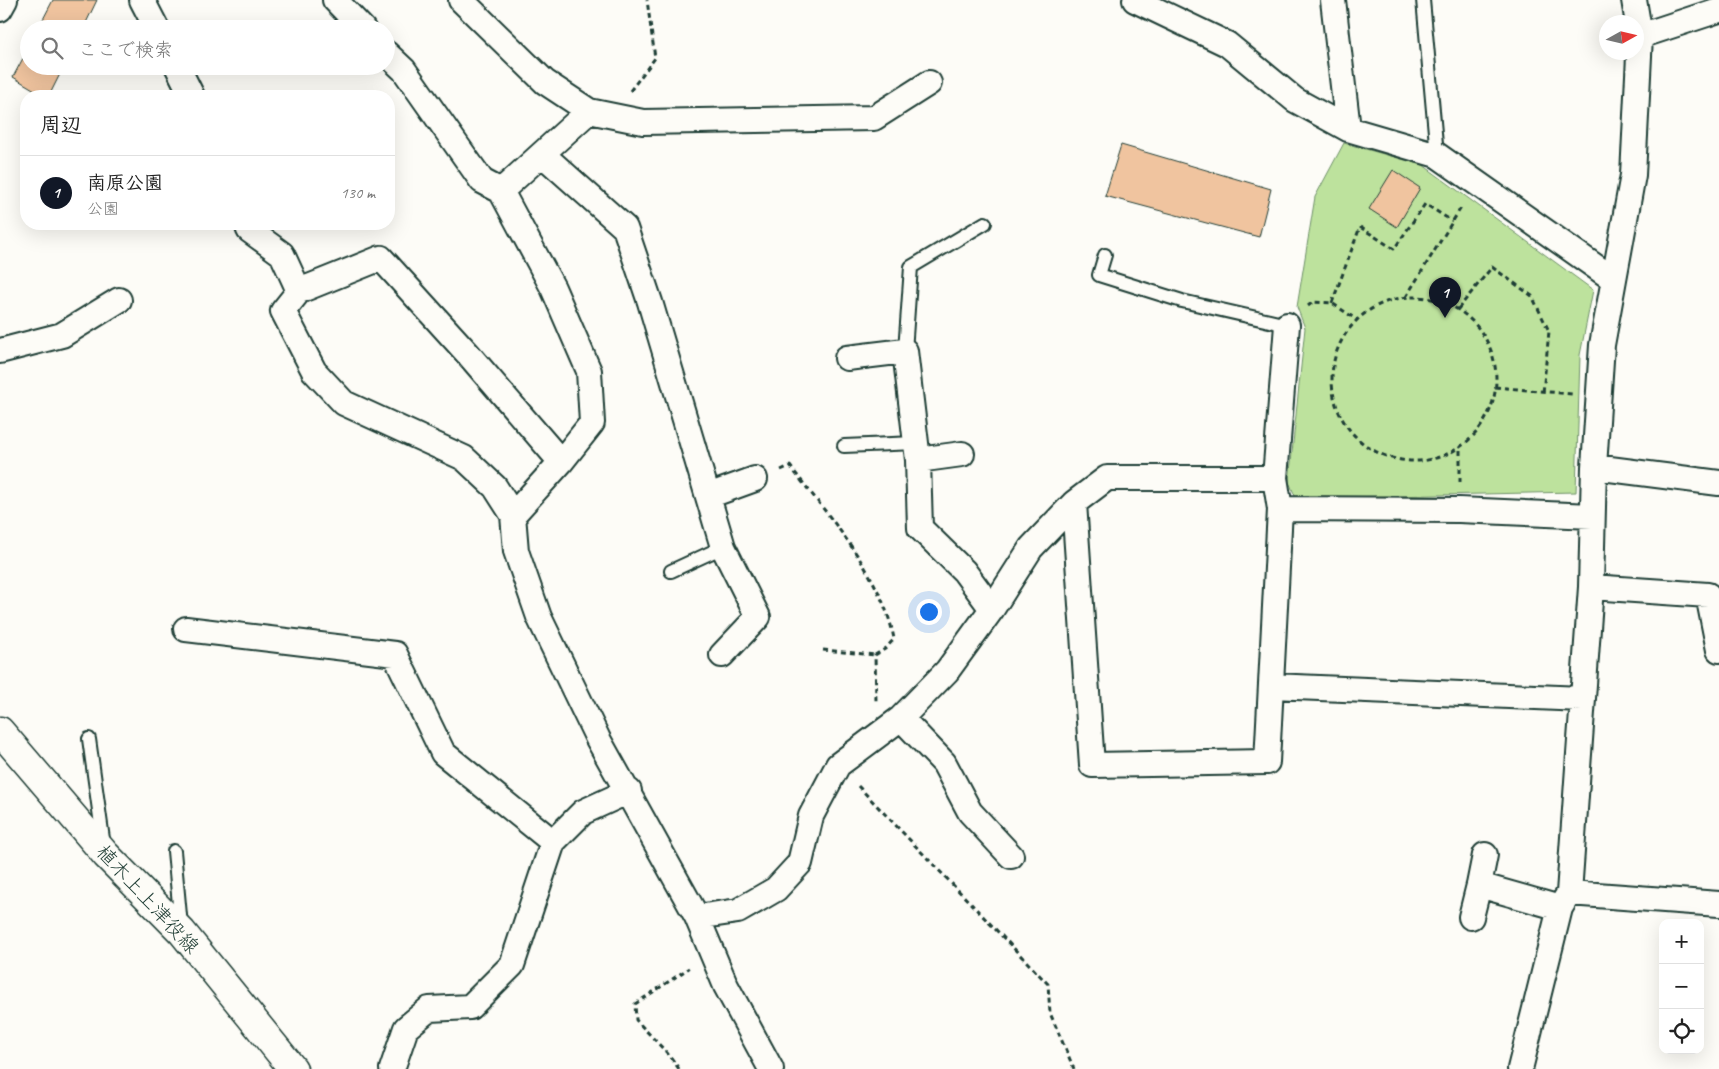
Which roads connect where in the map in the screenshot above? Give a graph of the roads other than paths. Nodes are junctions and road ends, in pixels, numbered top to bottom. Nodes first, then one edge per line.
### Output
1 (5, 0) edge
2 (142, 0) edge
3 (335, 0) edge
4 (461, 0) edge
5 (1135, 0) edge
6 (1333, 0) edge
7 (1422, 0) edge
8 (1634, 0) edge
9 (0, 9) edge
10 (1719, 10) edge
11 (1636, 15) edge
12 (152, 20) edge
13 (354, 20) edge
14 (1644, 35) edge
15 (1639, 60) edge
16 (395, 62) edge
17 (182, 75) edge
18 (929, 83) dead end
19 (189, 90) edge
20 (589, 111) junction
21 (1348, 129) junction
22 (542, 154) junction
23 (1437, 155) junction
24 (501, 191) junction
25 (985, 223) dead end
26 (249, 230) edge
27 (1105, 255) dead end
28 (1613, 279) junction
29 (299, 291) junction
30 (119, 300) dead end
31 (1287, 325) joint
32 (0, 351) edge
33 (905, 351) junction
34 (847, 358) dead end
35 (844, 446) dead end
36 (917, 452) junction
37 (962, 454) dead end
38 (561, 462) junction
39 (1594, 467) junction
40 (1275, 478) junction
41 (755, 479) dead end
42 (1719, 483) edge
43 (708, 496) junction
44 (1074, 503) junction
45 (1280, 509) junction
46 (513, 515) junction
47 (1592, 516) junction
48 (724, 547) junction
49 (671, 571) dead end
50 (1591, 587) junction
51 (992, 609) junction
52 (186, 629) dead end
53 (1719, 650) edge
54 (722, 655) dead end
55 (1272, 686) junction
56 (1582, 699) junction
57 (901, 718) junction
58 (0, 731) edge
59 (88, 739) dead end
60 (628, 791) junction
61 (553, 842) junction
62 (174, 851) dead end
63 (1485, 854) dead end
64 (106, 855) junction
65 (1011, 856) dead end
66 (1479, 885) junction
67 (1564, 901) junction
68 (1719, 904) edge
69 (697, 917) junction
70 (1471, 917) dead end
71 (182, 932) junction
72 (289, 1068) edge
73 (392, 1069) edge
74 (771, 1069) edge
75 (1520, 1069) edge

1 - 9 street
2 - 12 street
3 - 13 street
4 - 20 street
5 - 21 street
6 - 21 street
7 - 23 lane
8 - 11 street
10 - 14 street
15 - 28 street
16 - 24 street
17 - 19 street
18 - 20 street
20 - 22 street
21 - 23 street
22 - 24 street
22 - 43 street
23 - 28 street
24 - 38 street
25 - 33 lane
26 - 29 street
27 - 31 lane
28 - 39 street
29 - 38 street
29 - 46 street
30 - 32 street
31 - 40 street
33 - 34 street
33 - 36 street
35 - 36 lane
36 - 37 street
36 - 51 street
38 - 46 street
39 - 42 street
39 - 47 street
40 - 44 street
40 - 45 street
41 - 43 street
43 - 48 street
44 - 51 street
44 - 55 street
45 - 47 street
45 - 55 street
46 - 60 street
47 - 50 street
48 - 49 lane
48 - 54 street
50 - 53 street
50 - 56 street
51 - 57 street
52 - 61 street
55 - 56 street
56 - 67 street
57 - 65 street
57 - 69 street
58 - 64 main road, 植木上上津役線
59 - 64 lane
60 - 61 street
60 - 69 street
61 - 73 street
62 - 71 lane
63 - 66 street
64 - 71 main road, 植木上上津役線
66 - 67 street
66 - 70 street
67 - 68 street
67 - 75 street
69 - 74 street
71 - 72 main road, 植木上上津役線

